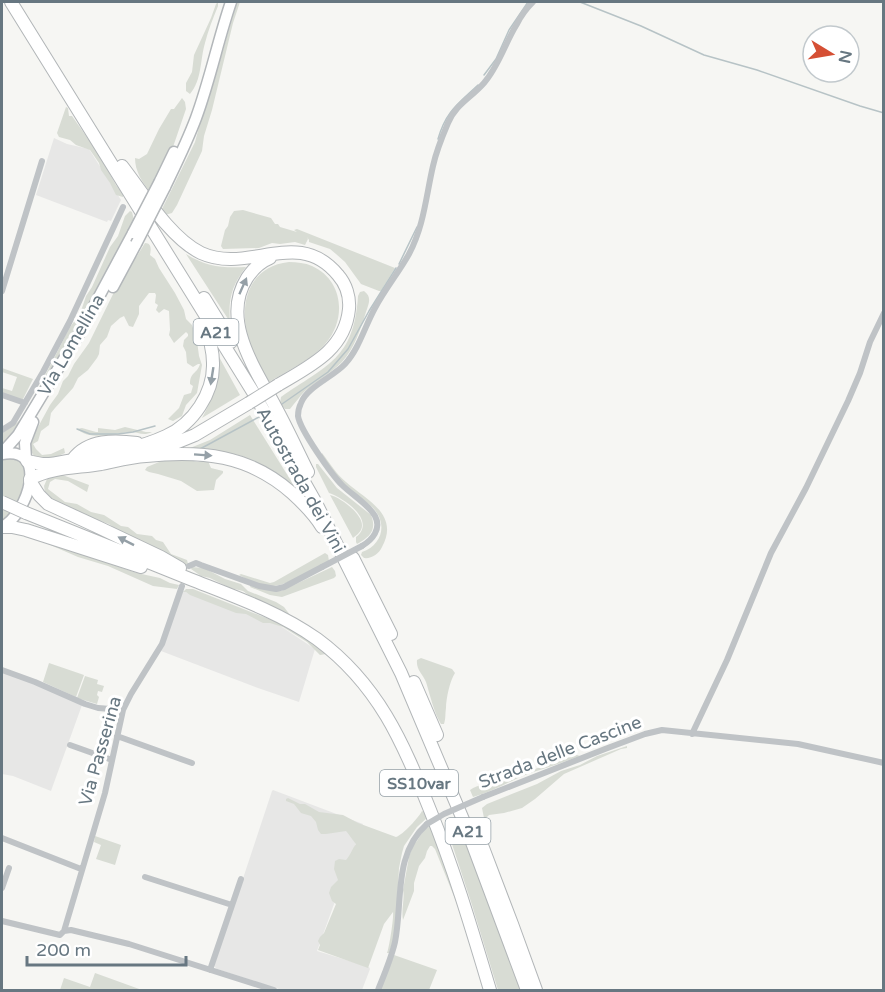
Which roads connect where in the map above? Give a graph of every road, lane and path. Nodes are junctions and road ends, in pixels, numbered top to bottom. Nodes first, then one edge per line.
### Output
1 (11, 2) edge
2 (20, 2) edge
3 (224, 2) edge
4 (231, 2) edge
5 (533, 2) edge
6 (42, 161) dead end
7 (122, 166) junction
8 (162, 184) junction
9 (123, 207) dead end
10 (163, 245) junction
11 (286, 252) junction
12 (2, 291) edge
13 (884, 313) edge
14 (2, 394) edge
15 (25, 403) junction
16 (2, 430) edge
17 (170, 444) junction
18 (129, 448) junction
19 (145, 450) junction
20 (2, 454) edge
21 (27, 460) junction
22 (73, 460) junction
23 (58, 470) junction
24 (310, 476) junction
25 (30, 480) junction
26 (43, 500) junction
27 (2, 502) edge
28 (2, 527) edge
29 (189, 566) dead end
30 (195, 581) junction
31 (182, 586) dead end
32 (2, 670) edge
33 (401, 674) junction
34 (123, 710) junction
35 (692, 734) junction
36 (117, 736) junction
37 (70, 746) dead end
38 (112, 760) junction
39 (884, 763) edge
40 (192, 764) dead end
41 (2, 838) edge
42 (9, 868) dead end
43 (81, 870) junction
44 (145, 877) dead end
45 (241, 879) dead end
46 (2, 888) edge
47 (232, 905) junction
48 (2, 921) edge
49 (64, 931) junction
50 (210, 970) junction
51 (273, 990) edge
52 (378, 990) edge
53 (490, 990) edge
54 (527, 990) edge
55 (536, 990) edge

1 - 10 highway, Autostrada dei Vini / A21
2 - 7 highway, Autostrada dei Vini / A21
3 - 8 main road
4 - 8 main road
5 - 29 street, bridge
6 - 12 street
7 - 11 highway
7 - 24 highway, Autostrada dei Vini / A21
8 - 20 main road, Via Lomellina, bridge
8 - 21 main road, Via Lomellina, bridge
9 - 15 street
10 -> 19 highway
10 - 33 highway, Autostrada dei Vini / A21
11 - 17 highway, bridge
24 -> 11 highway
13 - 35 street
14 - 15 street
15 - 16 street
17 - 18 highway
17 - 19 highway
18 - 19 highway
18 - 22 highway
19 - 22 highway
19 - 23 highway
19 -> 33 highway
20 - 21 main road
21 - 22 highway
21 - 25 main road, Via Lomellina
23 - 25 highway
23 - 26 highway
24 - 55 highway, Autostrada dei Vini / A21
25 - 26 highway
25 - 28 main road
30 -> 26 highway
27 - 30 highway, SS10var, bridge
28 - 30 highway
30 - 53 highway, SS10var
31 - 34 street, Via Passerina
32 - 34 street
33 - 54 highway, Autostrada dei Vini / A21
34 - 36 street, Via Passerina
35 - 39 street, Strada delle Cascine
35 - 52 street, Strada delle Cascine, bridge
36 - 38 street, Via Passerina
36 - 40 street
37 - 38 street
38 - 43 street, Via Passerina
41 - 43 street
42 - 46 street
43 - 49 street, Via Passerina
44 - 47 street
45 - 47 street
47 - 50 street
48 - 49 street
49 - 50 street
50 - 51 street

